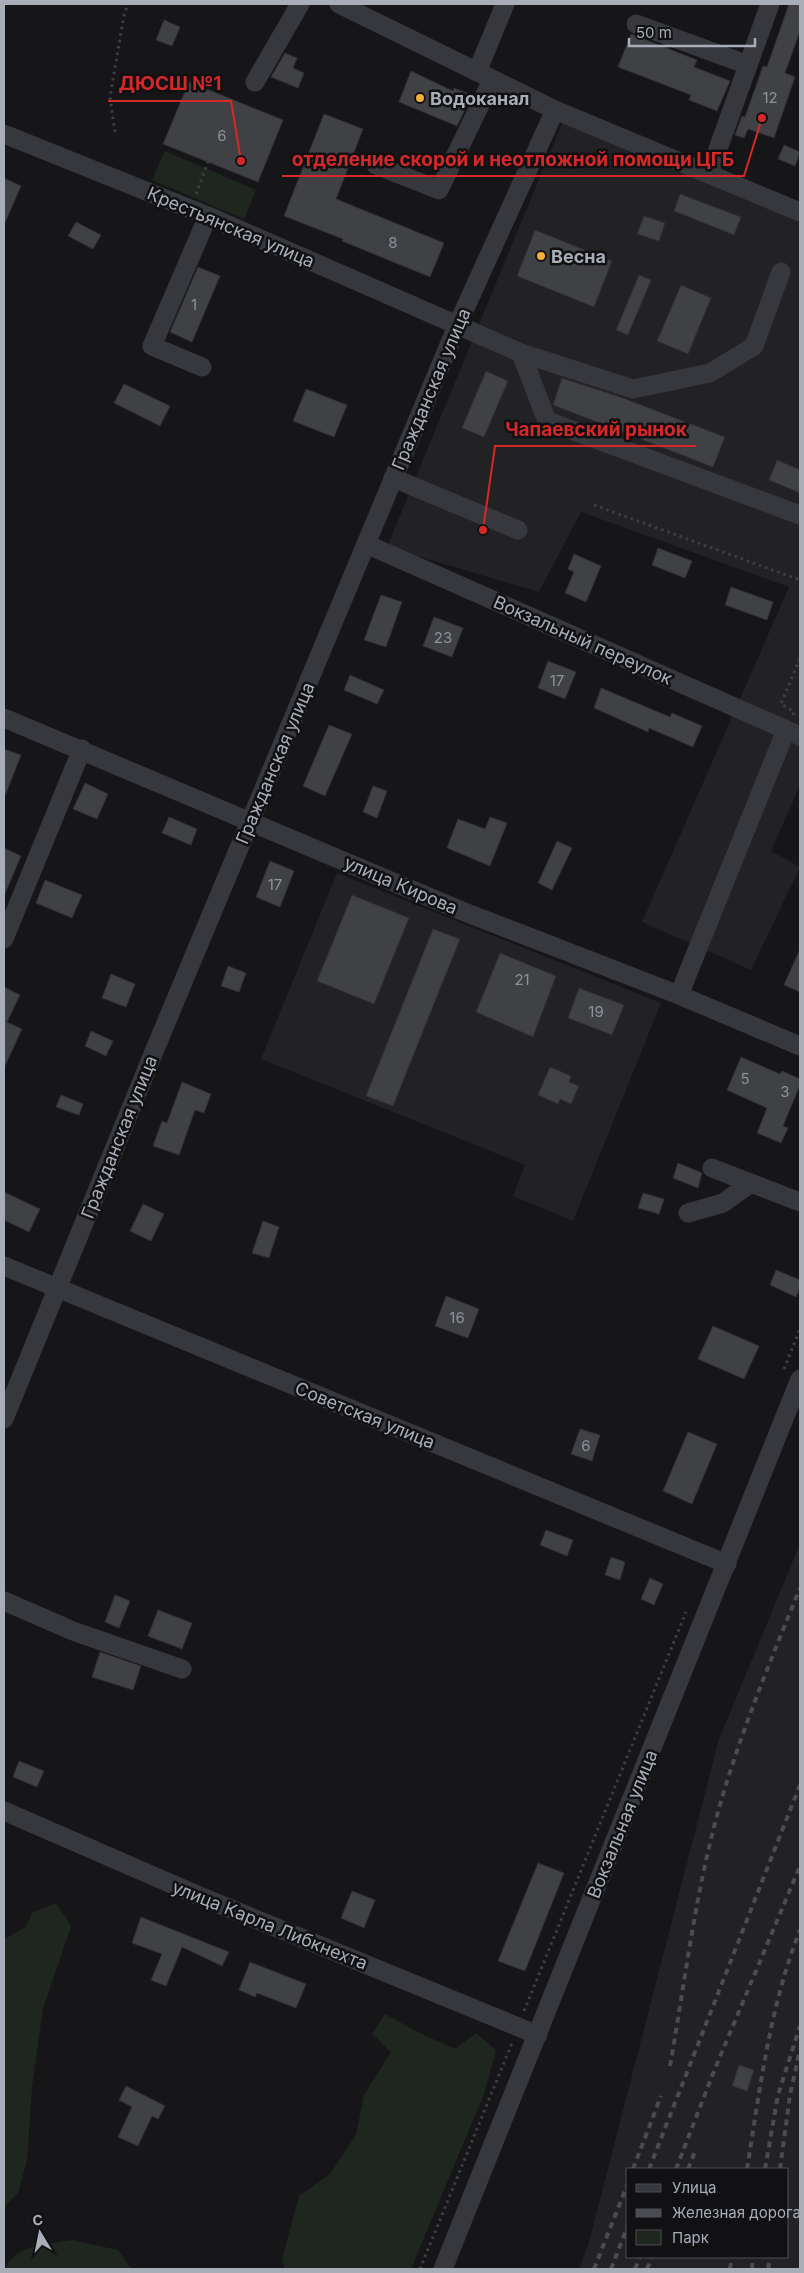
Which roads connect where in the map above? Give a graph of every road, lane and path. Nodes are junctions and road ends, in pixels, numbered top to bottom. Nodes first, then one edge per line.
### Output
1 (128, 4) edge
2 (300, 4) edge
3 (339, 4) edge
4 (505, 4) edge
5 (770, 4) edge
6 (636, 24) dead end
7 (748, 65) junction
8 (485, 76) junction
9 (255, 82) dead end
10 (556, 110) junction
11 (115, 132) dead end
12 (4, 134) edge
13 (208, 162) dead end
14 (376, 165) dead end
15 (709, 174) junction
16 (199, 212) junction
17 (800, 212) edge
18 (781, 272) dead end
19 (457, 326) junction
20 (521, 353) junction
21 (202, 367) dead end
22 (393, 478) junction
23 (594, 505) dead end
24 (800, 515) edge
25 (518, 530) dead end
26 (366, 544) junction
27 (800, 580) edge
28 (800, 658) edge
29 (4, 718) edge
30 (793, 733) edge
31 (82, 749) junction
32 (251, 822) junction
33 (4, 939) edge
34 (679, 995) junction
35 (800, 1046) edge
36 (712, 1168) dead end
37 (751, 1184) junction
38 (800, 1202) edge
39 (688, 1213) dead end
40 (4, 1266) edge
41 (58, 1289) junction
42 (800, 1329) edge
43 (782, 1375) dead end
44 (800, 1379) edge
45 (4, 1420) edge
46 (727, 1564) junction
47 (4, 1601) edge
48 (686, 1611) dead end
49 (182, 1669) dead end
50 (4, 1812) edge
51 (518, 2027) junction
52 (538, 2035) junction
53 (420, 2269) edge
54 (443, 2269) edge

1 - 11 path
2 - 9 street
3 - 8 street
4 - 8 street
5 - 7 street
6 - 7 street
7 - 15 street
8 - 10 street
8 - 14 street
10 - 15 street
10 - 19 street, Гражданская улица
12 - 16 street, Крестьянская улица
13 - 16 path
15 - 17 street
16 - 19 street, Крестьянская улица
16 - 21 street
18 - 20 street, Крестьянская улица
19 - 20 street, Крестьянская улица
19 - 22 street, Гражданская улица
20 - 24 street
22 - 25 street
22 - 26 street, Гражданская улица
23 - 27 path
26 - 30 street, Вокзальный переулок
26 - 32 street, Гражданская улица
28 - 30 path
29 - 31 street, улица Кирова
30 - 34 street
31 - 32 street, улица Кирова
31 - 33 street
32 - 34 street, улица Кирова
32 - 41 street, Гражданская улица
34 - 35 street, улица Кирова
36 - 37 street
37 - 38 street
37 - 39 street
40 - 41 street, Советская улица
41 - 45 street, Гражданская улица
41 - 46 street, Советская улица
42 - 43 path
44 - 46 street, Вокзальная улица
46 - 52 street, Вокзальная улица
47 - 49 street
48 - 51 path
50 - 51 street, улица Карла Либкнехта
51 - 52 street, улица Карла Либкнехта
51 - 53 path
52 - 54 street, Вокзальная улица

